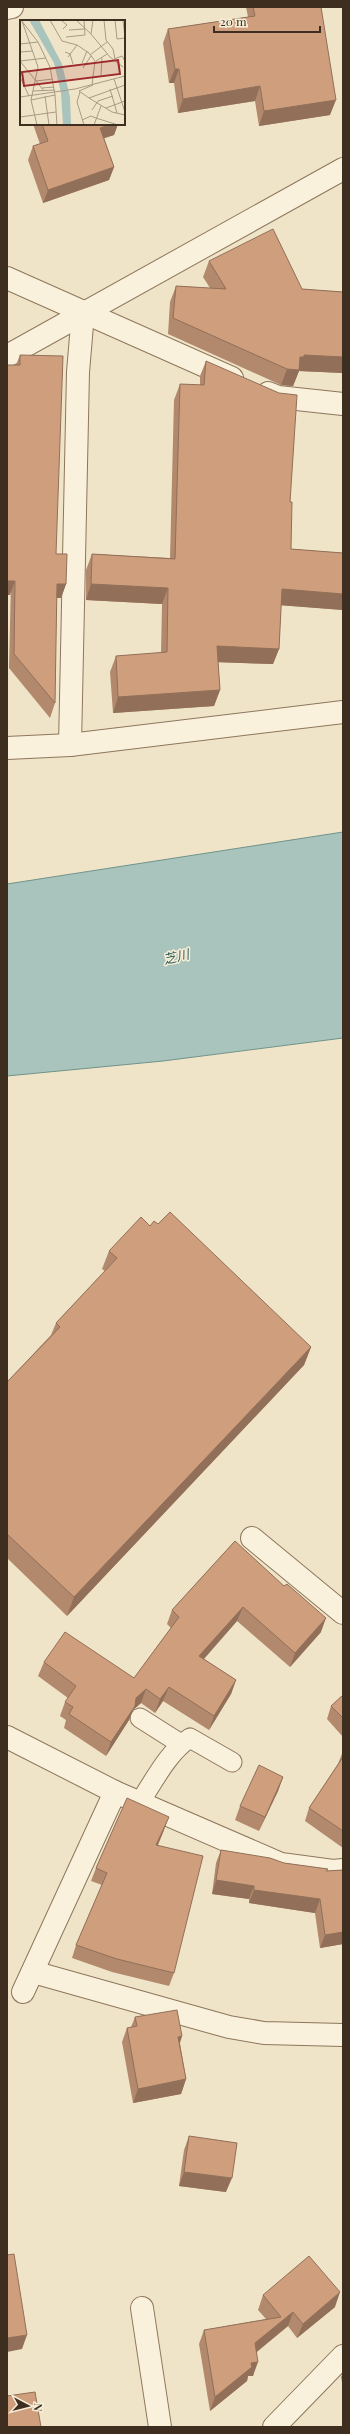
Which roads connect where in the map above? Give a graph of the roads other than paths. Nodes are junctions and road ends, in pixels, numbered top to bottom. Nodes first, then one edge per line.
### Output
1 (12, 7) edge
2 (7, 8) edge
3 (343, 169) edge
4 (7, 278) edge
5 (83, 313) junction
6 (7, 356) edge
7 (343, 404) edge
8 (343, 712) edge
9 (70, 744) junction
10 (7, 748) edge
11 (252, 1538) dead end
12 (343, 1613) edge
13 (140, 1718) dead end
14 (7, 1737) edge
15 (181, 1744) junction
16 (232, 1762) dead end
17 (115, 1792) junction
18 (140, 1802) junction
19 (343, 1870) edge
20 (33, 1972) junction
21 (23, 1992) dead end
22 (343, 2035) edge
23 (142, 2308) dead end
24 (343, 2356) edge
25 (160, 2427) edge
26 (274, 2427) edge

1 - 2 street
3 - 5 street
4 - 5 street
5 - 6 street
5 - 7 street
5 - 9 street
8 - 9 street
9 - 10 street
11 - 12 street
13 - 15 lane
14 - 17 street
15 - 16 lane
15 - 18 lane
17 - 18 street
17 - 20 street
18 - 19 street
20 - 21 street
20 - 22 street
23 - 25 street
24 - 26 street

